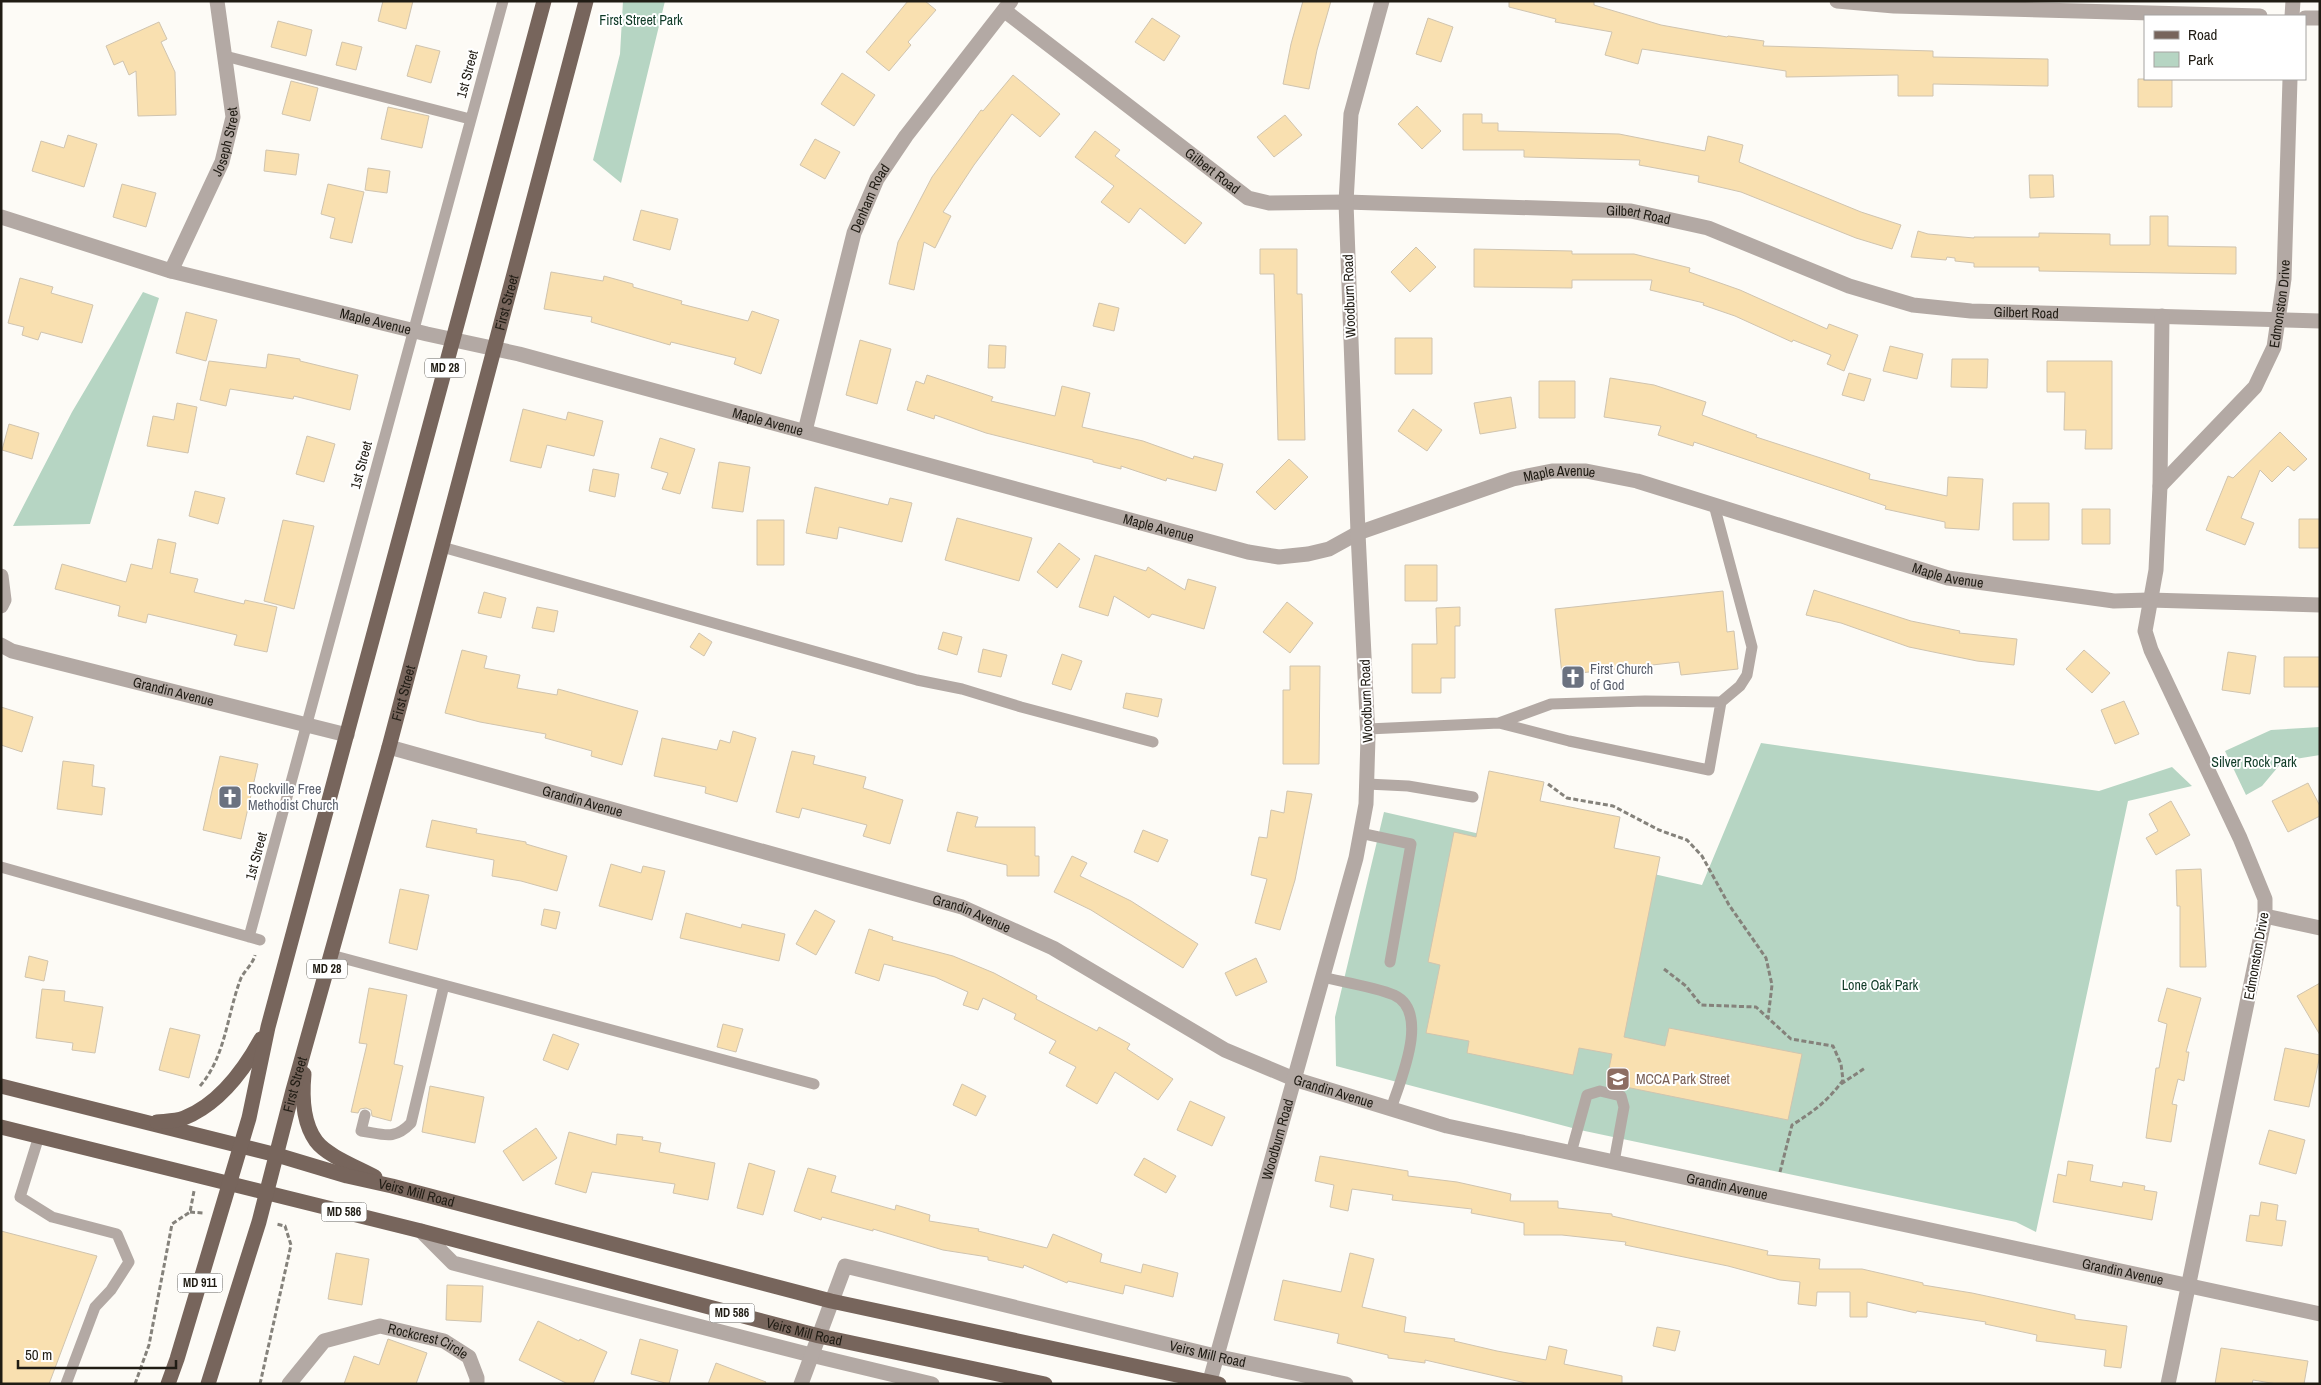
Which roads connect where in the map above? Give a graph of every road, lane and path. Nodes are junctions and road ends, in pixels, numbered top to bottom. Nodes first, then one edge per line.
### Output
1 (218, 1) edge
2 (503, 1) edge
3 (544, 1) edge
4 (586, 1) edge
5 (1382, 1) edge
6 (1837, 1) edge
7 (2293, 1) edge
8 (1008, 6) edge
9 (2224, 15) edge
10 (2292, 15) edge
11 (2306, 18) edge
12 (2320, 18) edge
13 (225, 56) junction
14 (2290, 80) edge
15 (470, 119) junction
16 (1346, 202) junction
17 (1, 217) edge
18 (171, 271) junction
19 (2162, 316) junction
20 (2278, 319) junction
21 (2320, 321) edge
22 (412, 330) junction
23 (452, 340) junction
24 (494, 349) junction
25 (804, 431) junction
26 (2160, 486) junction
27 (1714, 505) junction
28 (1358, 533) junction
29 (442, 547) junction
30 (1, 576) edge
31 (2149, 600) junction
32 (2320, 605) edge
33 (1, 606) edge
34 (1, 646) edge
35 (1721, 702) junction
36 (1499, 723) junction
37 (308, 725) junction
38 (1368, 729) junction
39 (347, 735) junction
40 (1153, 742) dead end
41 (389, 747) junction
42 (1367, 784) junction
43 (1548, 784) dead end
44 (1473, 797) dead end
45 (1360, 834) junction
46 (1, 867) edge
47 (2265, 916) junction
48 (2320, 928) edge
49 (331, 955) junction
50 (1390, 962) dead end
51 (1664, 969) dead end
52 (1322, 977) junction
53 (444, 985) junction
54 (1768, 1018) junction
55 (268, 1027) junction
56 (309, 1034) junction
57 (1865, 1068) dead end
58 (1294, 1080) junction
59 (814, 1084) dead end
60 (1, 1086) edge
61 (1838, 1086) junction
62 (1391, 1109) junction
63 (365, 1115) dead end
64 (149, 1123) junction
65 (1, 1127) edge
66 (39, 1136) junction
67 (241, 1146) junction
68 (1572, 1153) junction
69 (276, 1155) junction
70 (1614, 1162) junction
71 (1780, 1172) dead end
72 (230, 1182) junction
73 (392, 1186) junction
74 (267, 1192) junction
75 (190, 1212) dead end
76 (286, 1226) dead end
77 (421, 1231) junction
78 (2189, 1285) junction
79 (831, 1301) junction
80 (2320, 1314) edge
81 (819, 1336) junction
82 (811, 1356) junction
83 (1215, 1356) junction
84 (1212, 1383) edge
85 (66, 1384) edge
86 (135, 1384) edge
87 (168, 1384) edge
88 (208, 1384) edge
89 (260, 1384) edge
90 (289, 1384) edge
91 (477, 1384) edge
92 (801, 1384) edge
93 (932, 1384) edge
94 (1046, 1384) edge
95 (1346, 1384) edge
96 (2168, 1384) edge

1 - 13 street, Joseph Street
2 - 15 lane, 1st Street
3 - 23 main road, MD 28
4 - 24 main road, First Street / MD 28
5 - 16 street, Woodburn Road
6 - 9 street
7 - 10 street
8 - 16 street, Gilbert Road
8 - 25 street, Denham Road
11 - 12 street
13 - 15 lane
13 - 18 street, Joseph Street
14 - 20 street, Edmonston Drive
15 - 22 lane, 1st Street
16 - 19 street, Gilbert Road
16 - 28 street, Woodburn Road
17 - 18 street, Maple Avenue
18 - 22 street, Maple Avenue
19 - 20 street, Gilbert Road
19 - 26 street, Edmonston Drive
20 - 21 street, Gilbert Road
20 - 26 street, Edmonston Drive
22 - 23 street, Maple Avenue
22 - 37 lane, 1st Street
23 - 24 street, Maple Avenue
23 - 39 main road, MD 28
24 - 25 street, Maple Avenue
24 - 29 main road, First Street / MD 28
25 - 28 street, Maple Avenue
26 - 31 street, Edmonston Drive
27 - 28 street, Maple Avenue
27 - 31 street, Maple Avenue
27 - 35 lane
28 - 38 street, Woodburn Road
29 - 40 lane
29 - 41 main road, First Street / MD 28
30 - 33 street
31 - 32 street, Maple Avenue
31 - 47 street, Edmonston Drive
34 - 37 street, Grandin Avenue
35 - 36 lane
35 - 36 lane
36 - 38 lane
37 - 39 street, Grandin Avenue
37 - 46 lane, 1st Street
38 - 42 street, Woodburn Road
39 - 55 main road, MD 28
41 - 49 main road, First Street / MD 28
41 - 58 street, Grandin Avenue
42 - 44 lane
42 - 45 street, Woodburn Road
43 - 54 path
45 - 50 lane
45 - 52 street, Woodburn Road
47 - 48 street
47 - 78 street, Edmonston Drive
49 - 53 lane
49 - 56 main road, First Street / MD 28
51 - 54 path
52 - 58 street, Woodburn Road
52 - 62 lane
53 - 59 lane
53 - 63 lane
54 - 61 path
55 - 64 main road, MD 28
55 - 67 main road, MD 911
56 - 69 main road, First Street / MD 28
56 - 73 main road
57 - 61 path
58 - 62 street, Grandin Avenue
58 - 83 street, Woodburn Road
60 - 64 main road, Veirs Mill Road / MD 28
61 - 71 path
62 - 68 street, Grandin Avenue
64 - 67 main road, Veirs Mill Road
65 - 66 main road, Veirs Mill Road
66 - 72 main road, Veirs Mill Road
66 - 85 lane
67 - 69 main road, Veirs Mill Road
67 - 72 main road, MD 911
68 - 70 street, Grandin Avenue
68 - 70 lane
69 - 73 main road, Veirs Mill Road
69 - 74 main road, First Street / MD 28
70 - 78 street, Grandin Avenue
72 - 74 main road, Veirs Mill Road
72 - 87 main road, MD 911
73 - 79 main road, Veirs Mill Road
74 - 77 main road, Veirs Mill Road / MD 586
74 - 88 main road, First Street / MD 911
75 - 86 path
76 - 89 path
77 - 81 main road, Veirs Mill Road / MD 586
77 - 82 street, Veirs Mill Road
78 - 80 street, Grandin Avenue
78 - 96 street, Edmonston Drive
79 - 81 street
79 - 83 street, Veirs Mill Road
79 - 84 main road, Veirs Mill Road
81 - 82 street
81 - 94 main road, Veirs Mill Road / MD 586
82 - 92 street
82 - 93 street, Veirs Mill Road
83 - 84 street, Woodburn Road
83 - 95 street, Veirs Mill Road
90 - 91 street, Rockcrest Circle

